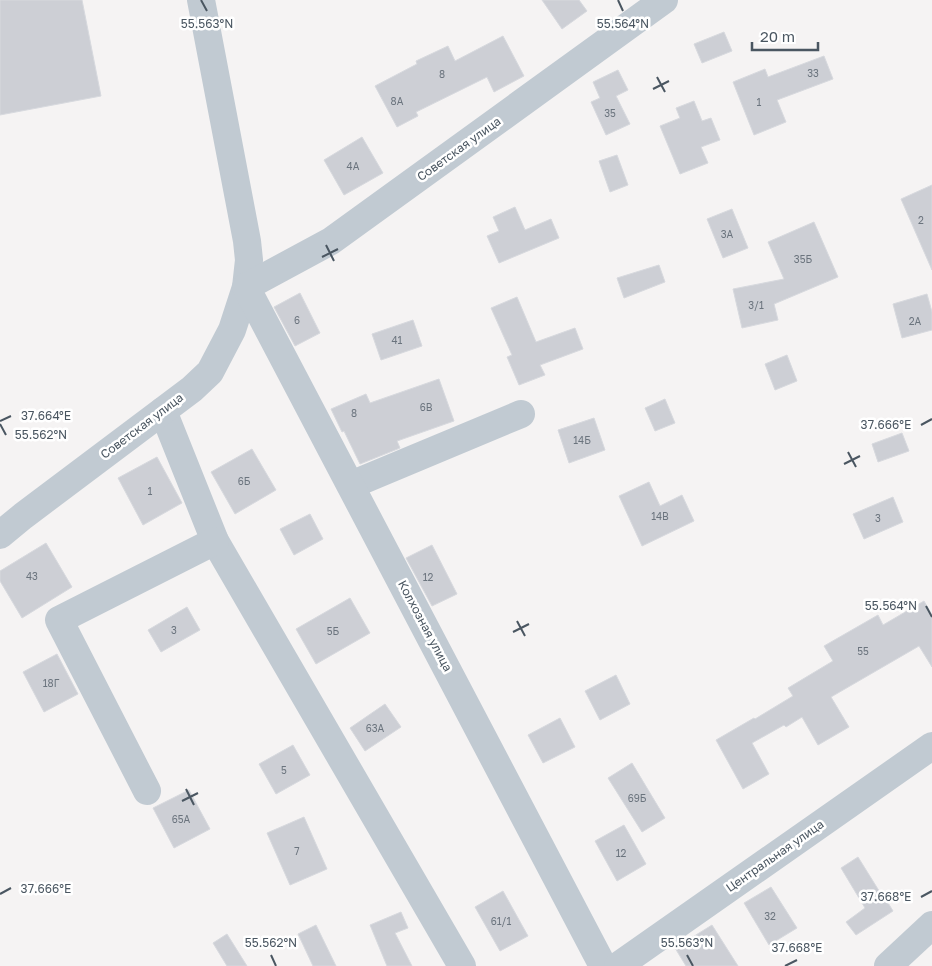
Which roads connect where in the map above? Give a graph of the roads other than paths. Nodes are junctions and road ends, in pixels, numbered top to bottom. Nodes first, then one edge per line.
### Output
1 (202, 0) edge
2 (664, 0) edge
3 (246, 287) junction
4 (163, 411) junction
5 (521, 414) dead end
6 (351, 485) junction
7 (0, 535) edge
8 (215, 541) junction
9 (932, 746) edge
10 (147, 791) dead end
11 (932, 925) edge
12 (462, 966) edge
13 (603, 966) edge
14 (618, 966) edge
15 (888, 966) edge

1 - 3 street, Советская улица
2 - 3 street, Советская улица
3 - 4 street, Советская улица
3 - 6 street, Колхозная улица
4 - 7 street, Советская улица
4 - 8 street
5 - 6 street
6 - 13 street, Колхозная улица
8 - 10 street
8 - 12 street
9 - 14 street, Центральная улица
11 - 15 street

